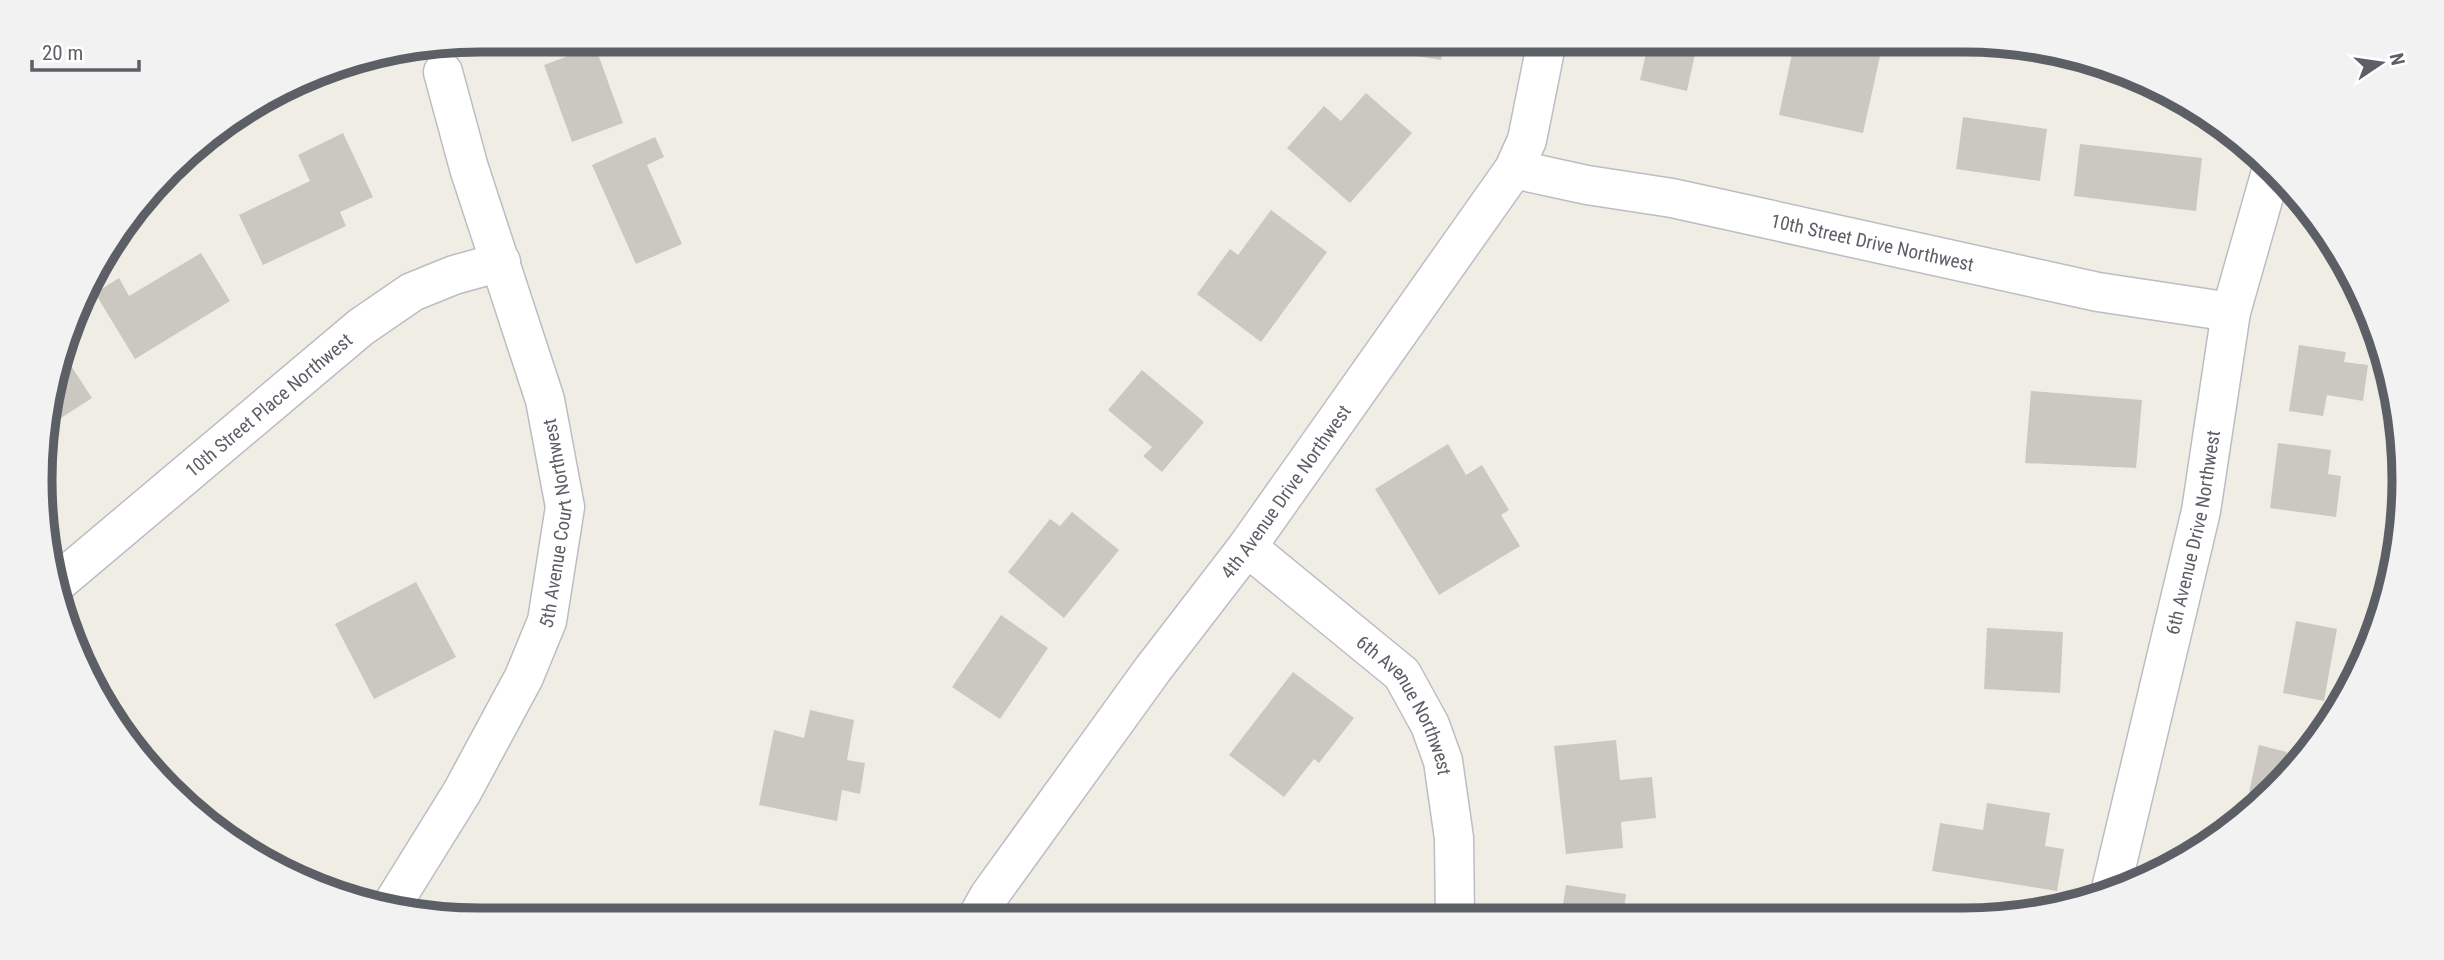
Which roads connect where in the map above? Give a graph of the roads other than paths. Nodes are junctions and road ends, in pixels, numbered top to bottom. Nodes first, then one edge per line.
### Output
1 (1544, 52) edge
2 (443, 72) dead end
3 (1514, 169) junction
4 (2268, 181) edge
5 (501, 261) junction
6 (2231, 312) junction
7 (1247, 547) junction
8 (64, 577) edge
9 (2113, 881) edge
10 (396, 899) edge
11 (982, 908) edge
12 (1455, 908) edge

1 - 3 street, 4th Avenue Drive Northwest
2 - 5 street, 5th Avenue Court Northwest
3 - 6 street, 10th Street Drive Northwest
3 - 7 street, 4th Avenue Drive Northwest
4 - 6 street, 6th Avenue Drive Northwest
5 - 8 street, 10th Street Place Northwest
5 - 10 street, 5th Avenue Court Northwest
6 - 9 street, 6th Avenue Drive Northwest
7 - 11 street, 4th Avenue Drive Northwest
7 - 12 street, 6th Avenue Northwest

